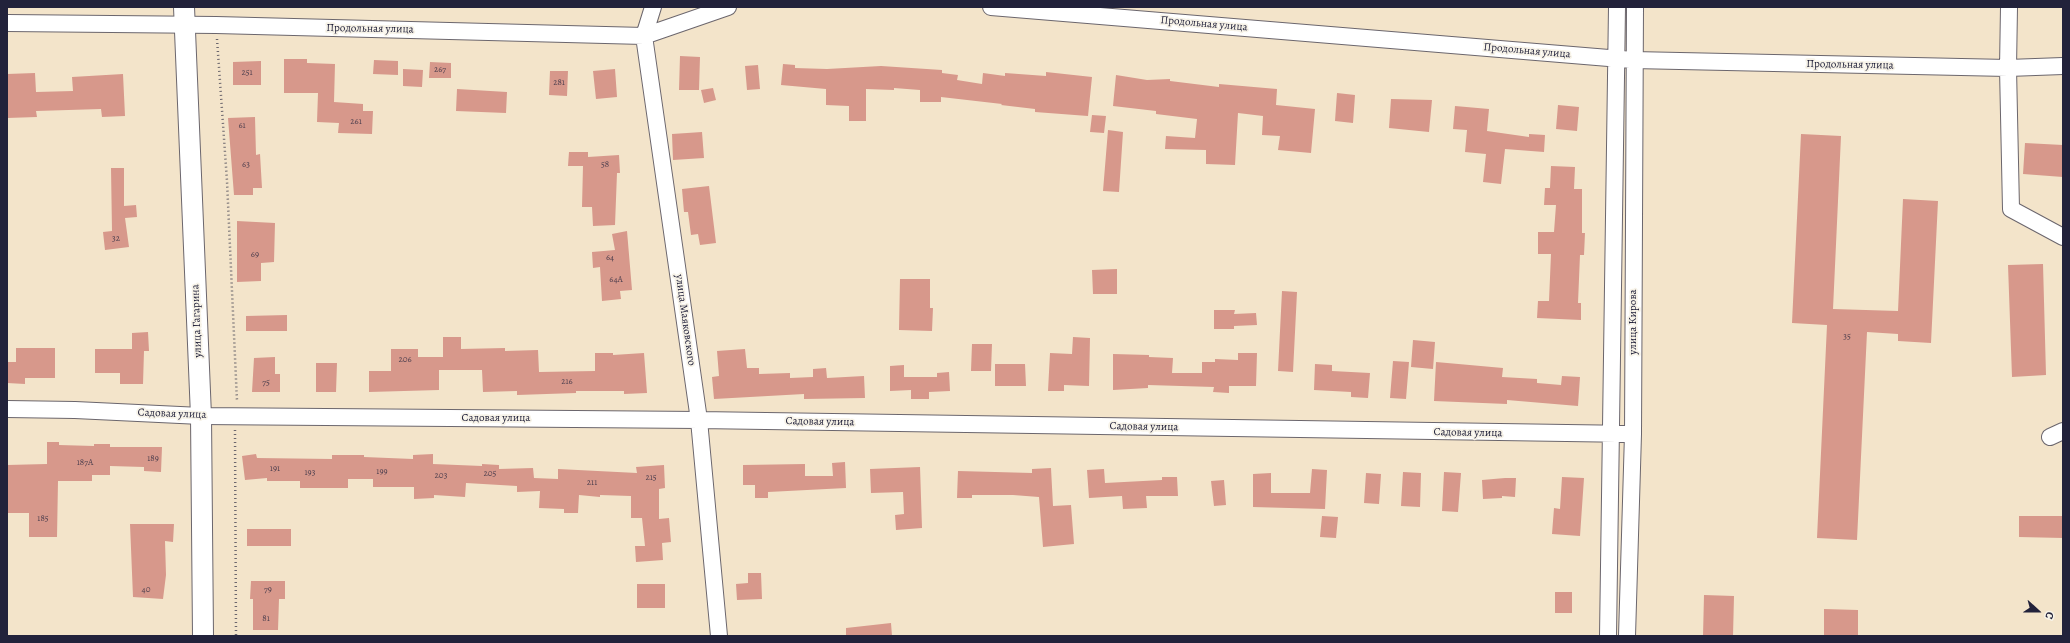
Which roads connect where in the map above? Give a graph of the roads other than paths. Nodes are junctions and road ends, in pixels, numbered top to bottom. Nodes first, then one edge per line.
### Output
1 (653, 7) edge
2 (728, 7) edge
3 (991, 7) edge
4 (1617, 7) edge
5 (1635, 7) edge
6 (2009, 7) edge
7 (184, 16) edge
8 (7, 23) edge
9 (644, 36) junction
10 (1615, 58) junction
11 (1633, 60) junction
12 (2063, 66) edge
13 (2008, 68) junction
14 (2062, 235) edge
15 (7, 409) edge
16 (201, 416) junction
17 (699, 420) junction
18 (1633, 434) junction
19 (1612, 435) junction
20 (203, 636) edge
21 (719, 636) edge
22 (1608, 636) edge
23 (1627, 636) edge

1 - 9 street, улица Маяковского
2 - 9 street, Продольная улица
3 - 10 street, Продольная улица
4 - 10 street, улица Кирова
5 - 11 street, улица Кирова
6 - 13 street
7 - 8 street, Продольная улица
7 - 9 street, Продольная улица
7 - 16 main road, улица Гагарина
9 - 17 street, улица Маяковского
10 - 11 street, Продольная улица
10 - 19 street, улица Кирова
11 - 13 street, Продольная улица
11 - 18 street, улица Кирова
12 - 13 street, Продольная улица
13 - 14 street
15 - 16 street, Садовая улица
16 - 17 street, Садовая улица
16 - 20 main road, улица Гагарина
17 - 19 street, Садовая улица
17 - 21 street, улица Маяковского
18 - 19 street, Садовая улица
18 - 23 street, улица Кирова
19 - 22 street, улица Кирова

